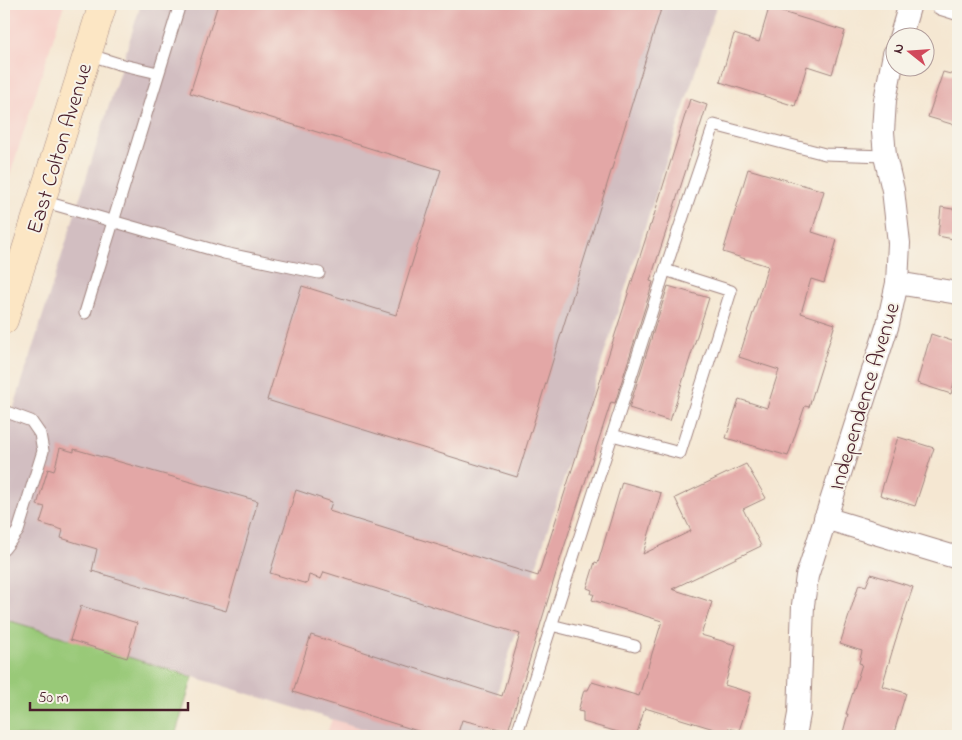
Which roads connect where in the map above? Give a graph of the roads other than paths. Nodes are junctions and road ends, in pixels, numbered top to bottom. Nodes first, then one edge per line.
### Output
1 (103, 4) edge
2 (180, 4) edge
3 (910, 4) edge
4 (942, 4) edge
5 (958, 9) edge
6 (903, 28) edge
7 (87, 54) junction
8 (158, 73) junction
9 (889, 78) edge
10 (885, 156) junction
11 (42, 201) junction
12 (113, 221) junction
13 (666, 270) junction
14 (319, 272) dead end
15 (897, 283) junction
16 (958, 293) edge
17 (85, 312) dead end
18 (4, 320) edge
19 (4, 411) edge
20 (612, 435) junction
21 (825, 518) junction
22 (4, 549) edge
23 (958, 558) edge
24 (551, 625) junction
25 (635, 646) dead end
26 (520, 735) edge
27 (795, 736) edge

1 - 7 street, East Colton Avenue
2 - 8 lane
3 - 6 street
4 - 5 street
7 - 8 lane
7 - 11 street, East Colton Avenue
8 - 12 lane
9 - 10 street, Independence Avenue
10 - 13 lane
10 - 15 street, Independence Avenue
11 - 12 lane
11 - 18 street, East Colton Avenue
12 - 14 lane
12 - 17 lane
13 - 20 lane
13 - 20 lane
15 - 16 street
15 - 21 street, Independence Avenue
19 - 22 lane
20 - 24 lane
21 - 23 street
21 - 27 street, Independence Avenue
24 - 25 lane
24 - 26 lane

